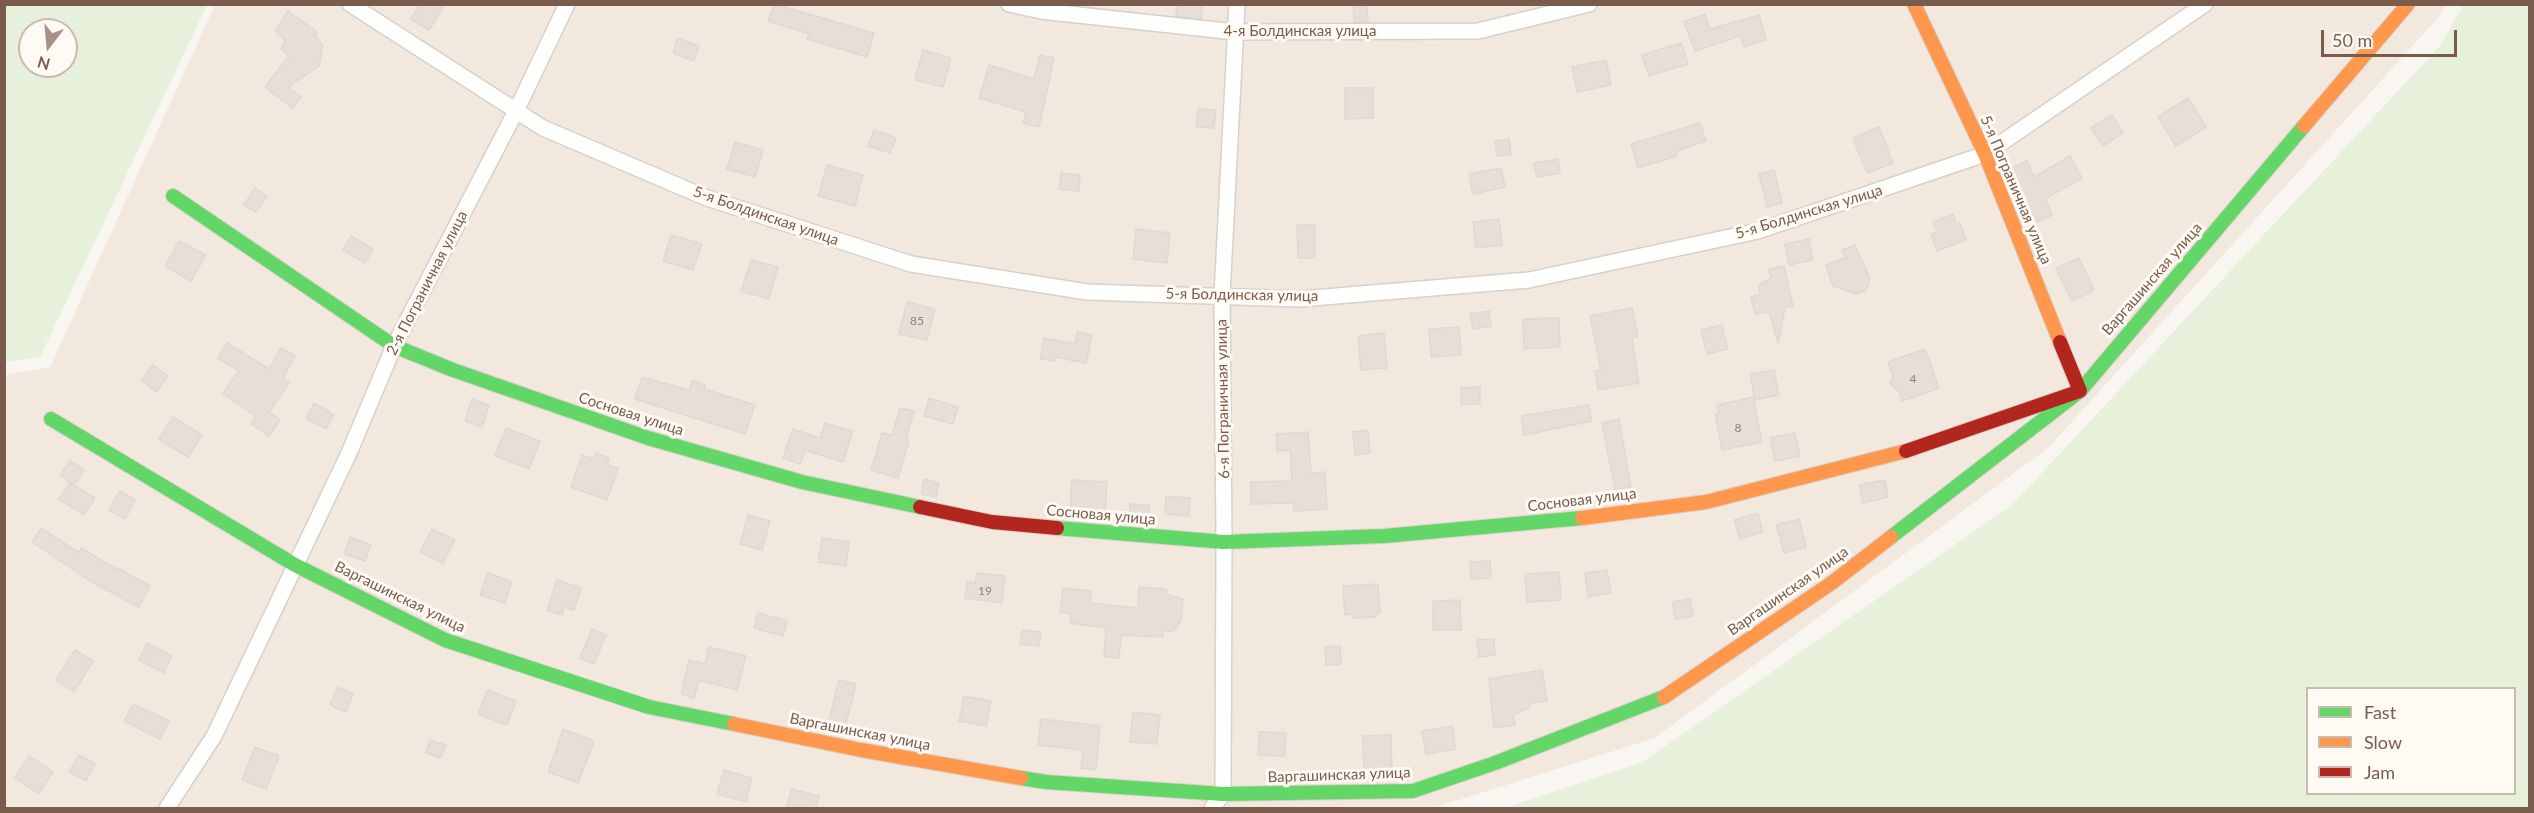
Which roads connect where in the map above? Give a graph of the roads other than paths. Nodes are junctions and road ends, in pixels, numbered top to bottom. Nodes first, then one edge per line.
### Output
1 (350, 4) edge
2 (567, 4) edge
3 (1009, 4) edge
4 (1237, 4) edge
5 (1589, 4) edge
6 (1914, 4) edge
7 (2205, 4) edge
8 (2408, 4) edge
9 (1235, 32) junction
10 (517, 110) junction
11 (1985, 154) junction
12 (173, 196) dead end
13 (1221, 296) junction
14 (394, 346) junction
15 (2080, 391) junction
16 (51, 419) dead end
17 (1224, 542) junction
18 (295, 565) junction
19 (1222, 794) junction
20 (166, 808) edge
21 (1212, 808) edge

1 - 10 street, 5-я Болдинская улица
2 - 10 street, 2-я Пограничная улица
3 - 9 street, 4-я Болдинская улица
4 - 9 street, 6-я Пограничная улица
5 - 9 street, 4-я Болдинская улица
6 - 11 street, 5-я Пограничная улица
7 - 11 street, 5-я Болдинская улица
8 - 15 street, Варгашинская улица
9 - 13 street, 6-я Пограничная улица
10 - 13 street, 5-я Болдинская улица
10 - 14 street, 2-я Пограничная улица
11 - 13 street, 5-я Болдинская улица
11 - 15 street, 5-я Пограничная улица
12 - 14 street, Сосновая улица
13 - 17 street, 6-я Пограничная улица
14 - 17 street, Сосновая улица
14 - 18 street, 2-я Пограничная улица
15 - 17 street, Сосновая улица
15 - 19 street, Варгашинская улица
16 - 18 street, Варгашинская улица
17 - 19 street, 6-я Пограничная улица
18 - 19 street, Варгашинская улица
18 - 20 street, 2-я Пограничная улица
19 - 21 street

